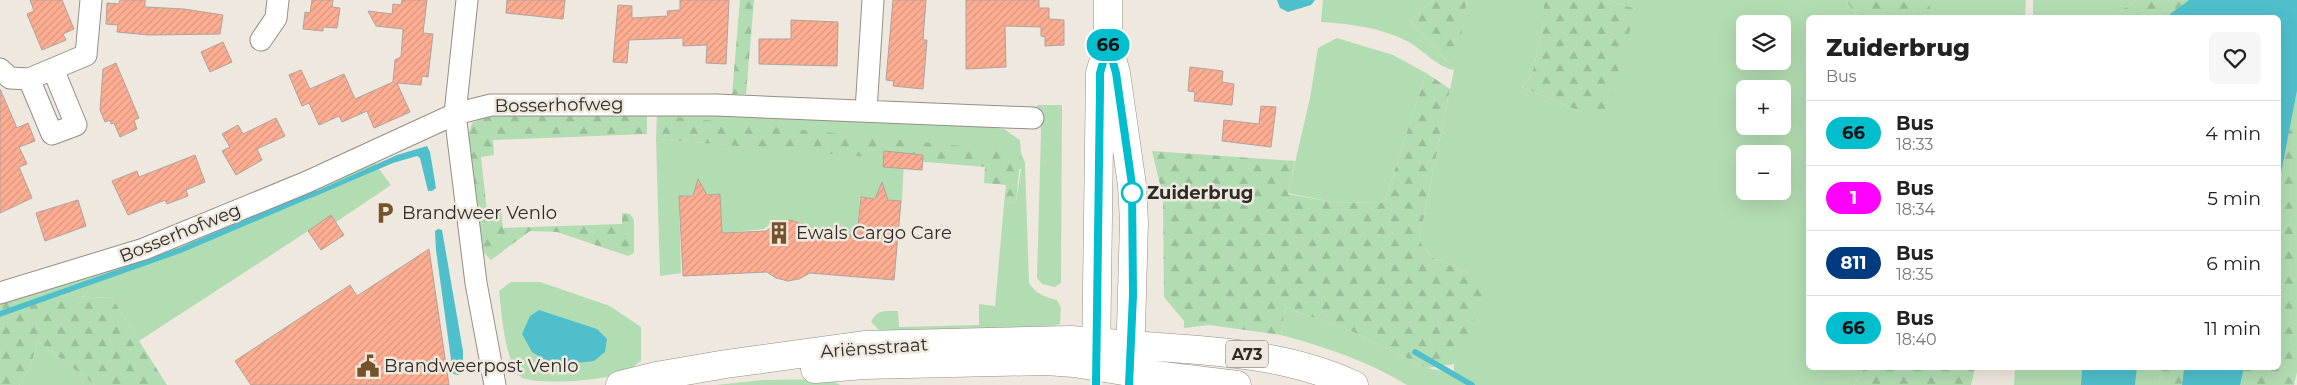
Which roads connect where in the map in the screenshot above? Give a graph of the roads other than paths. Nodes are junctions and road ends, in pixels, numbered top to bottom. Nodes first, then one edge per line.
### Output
1 (91, 0) edge
2 (278, 0) edge
3 (467, 0) edge
4 (873, 0) edge
5 (1108, 0) edge
6 (261, 40) dead end
7 (1108, 45) junction
8 (0, 69) edge
9 (53, 69) junction
10 (29, 79) junction
11 (866, 111) junction
12 (454, 114) junction
13 (1033, 118) dead end
14 (0, 294) edge
15 (1131, 345) junction
16 (1096, 364) edge
17 (1130, 379) edge
18 (496, 385) edge
19 (620, 385) edge
20 (668, 385) edge
21 (1237, 385) edge
22 (1354, 385) edge

1 - 9 street
2 - 6 street
3 - 12 street
4 - 11 street
5 - 7 main road
7 - 15 main road
7 - 16 main road
8 - 10 street
9 - 10 street
9 - 10 street
11 - 12 street, Bosserhofweg
11 - 13 street, Bosserhofweg
12 - 14 street, Bosserhofweg
12 - 18 street
15 - 16 main road, Ariënsstraat
15 - 17 main road
15 - 22 main road, A73
16 - 17 main road, Ariënsstraat
16 - 19 main road, Ariënsstraat
16 - 20 main road, Ariënsstraat
17 - 21 main road, A73

